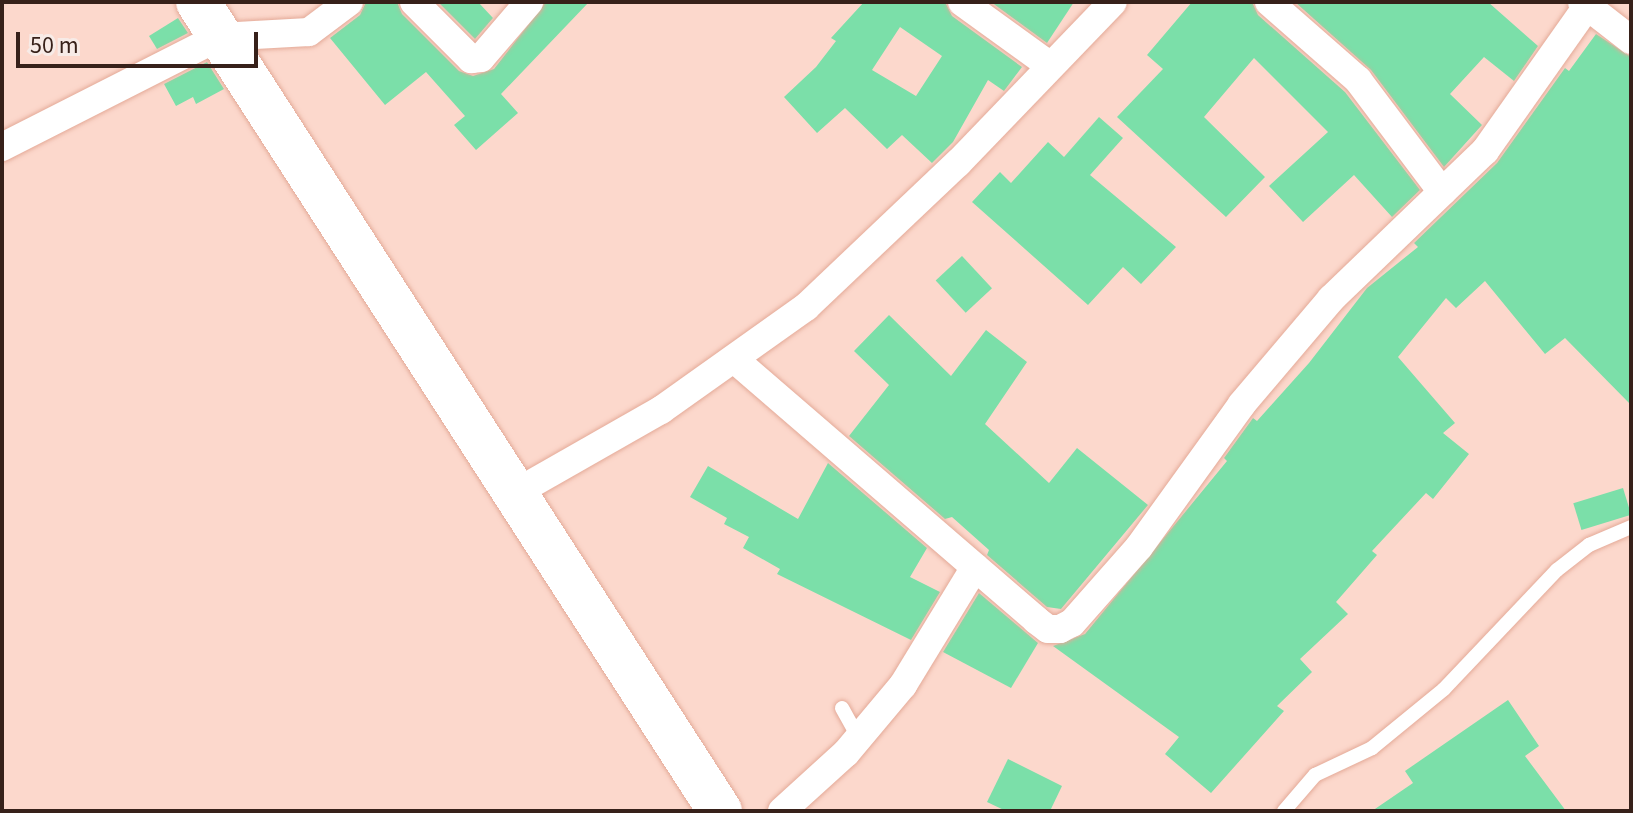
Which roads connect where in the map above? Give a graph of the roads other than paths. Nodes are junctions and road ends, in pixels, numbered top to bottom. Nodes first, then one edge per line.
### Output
1 (349, 2) edge
2 (414, 2) edge
3 (529, 2) edge
4 (962, 2) edge
5 (1113, 2) edge
6 (1269, 2) edge
7 (1586, 3) edge
8 (209, 19) edge
9 (1631, 40) edge
10 (1049, 65) junction
11 (2, 147) edge
12 (1442, 192) junction
13 (734, 359) junction
14 (517, 492) junction
15 (1631, 527) edge
16 (975, 567) junction
17 (842, 708) dead end
18 (859, 739) junction
19 (720, 811) edge
20 (782, 811) edge
21 (1284, 811) edge

1 - 8 street
2 - 3 street
4 - 10 street
5 - 10 street
6 - 12 street
7 - 9 street
7 - 12 street
8 - 11 street
8 - 14 main road
10 - 13 street
12 - 16 street
13 - 14 street
13 - 16 street
14 - 19 main road
15 - 21 lane
16 - 18 street
17 - 18 lane
18 - 20 street

